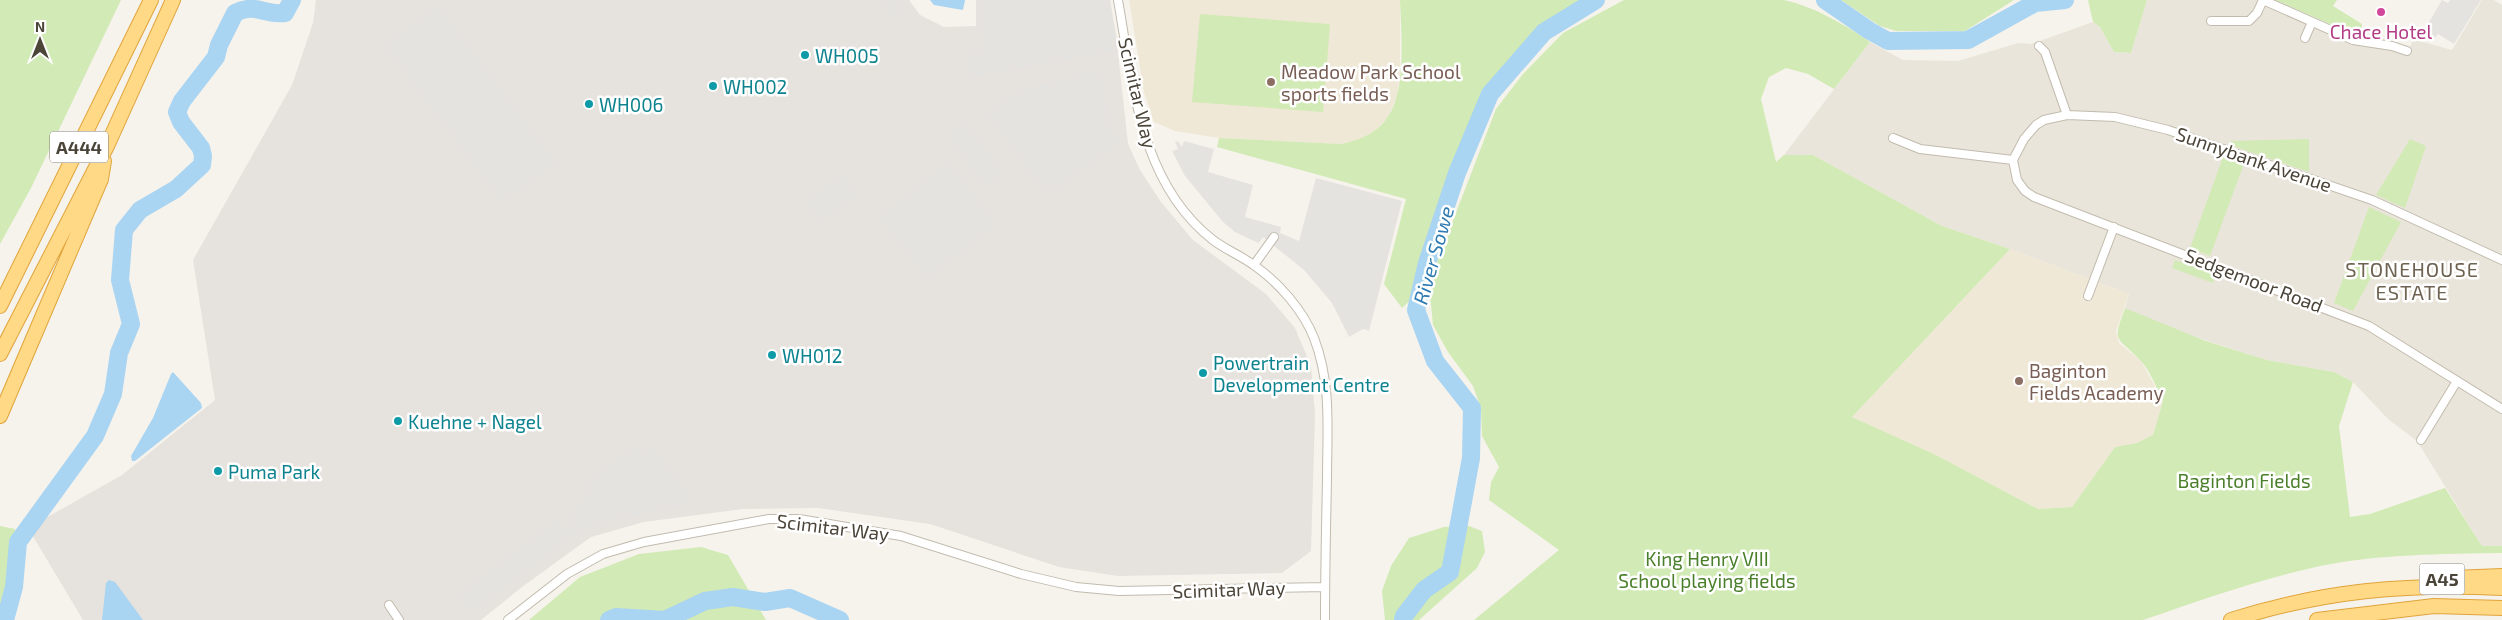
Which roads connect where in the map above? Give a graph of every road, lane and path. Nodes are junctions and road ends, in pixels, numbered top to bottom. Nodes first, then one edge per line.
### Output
1 (151, 0) edge
2 (173, 0) edge
3 (1118, 0) edge
4 (2263, 0) edge
5 (2211, 21) dead end
6 (2312, 22) junction
7 (2305, 38) dead end
8 (2039, 46) dead end
9 (2407, 51) dead end
10 (2067, 115) junction
11 (1894, 138) dead end
12 (107, 146) junction
13 (2013, 160) junction
14 (2114, 227) junction
15 (1274, 237) dead end
16 (2502, 260) edge
17 (1254, 265) junction
18 (2088, 296) dead end
19 (3, 297) edge
20 (0, 306) edge
21 (0, 354) edge
22 (2457, 381) junction
23 (2502, 409) edge
24 (0, 416) edge
25 (2421, 440) dead end
26 (2502, 576) edge
27 (1325, 587) junction
28 (2383, 588) junction
29 (2502, 588) edge
30 (389, 605) dead end
31 (2502, 608) edge
32 (399, 620) edge
33 (508, 620) edge
34 (1325, 620) edge
35 (2231, 620) edge
36 (2317, 620) edge

1 - 19 highway, A444
2 - 12 highway, A444
3 - 17 street, Scimitar Way
4 - 5 street
4 - 6 street
6 - 7 street
6 - 9 street
8 - 10 street
10 - 13 street, Sunnybank Avenue
10 - 16 street, Sunnybank Avenue
11 - 13 street
12 - 21 highway, A444
12 - 24 highway
13 - 14 street, Sedgemoor Road
14 - 18 street
14 - 22 street, Sedgemoor Road
15 - 17 street
17 - 27 street, Scimitar Way
19 - 20 highway, A444
22 - 23 street, Sedgemoor Road
22 - 25 street
26 - 28 highway, A45
27 - 33 street, Scimitar Way
27 - 34 street
28 - 29 highway
28 - 35 highway, A45
30 - 32 street
31 - 36 highway, A45

